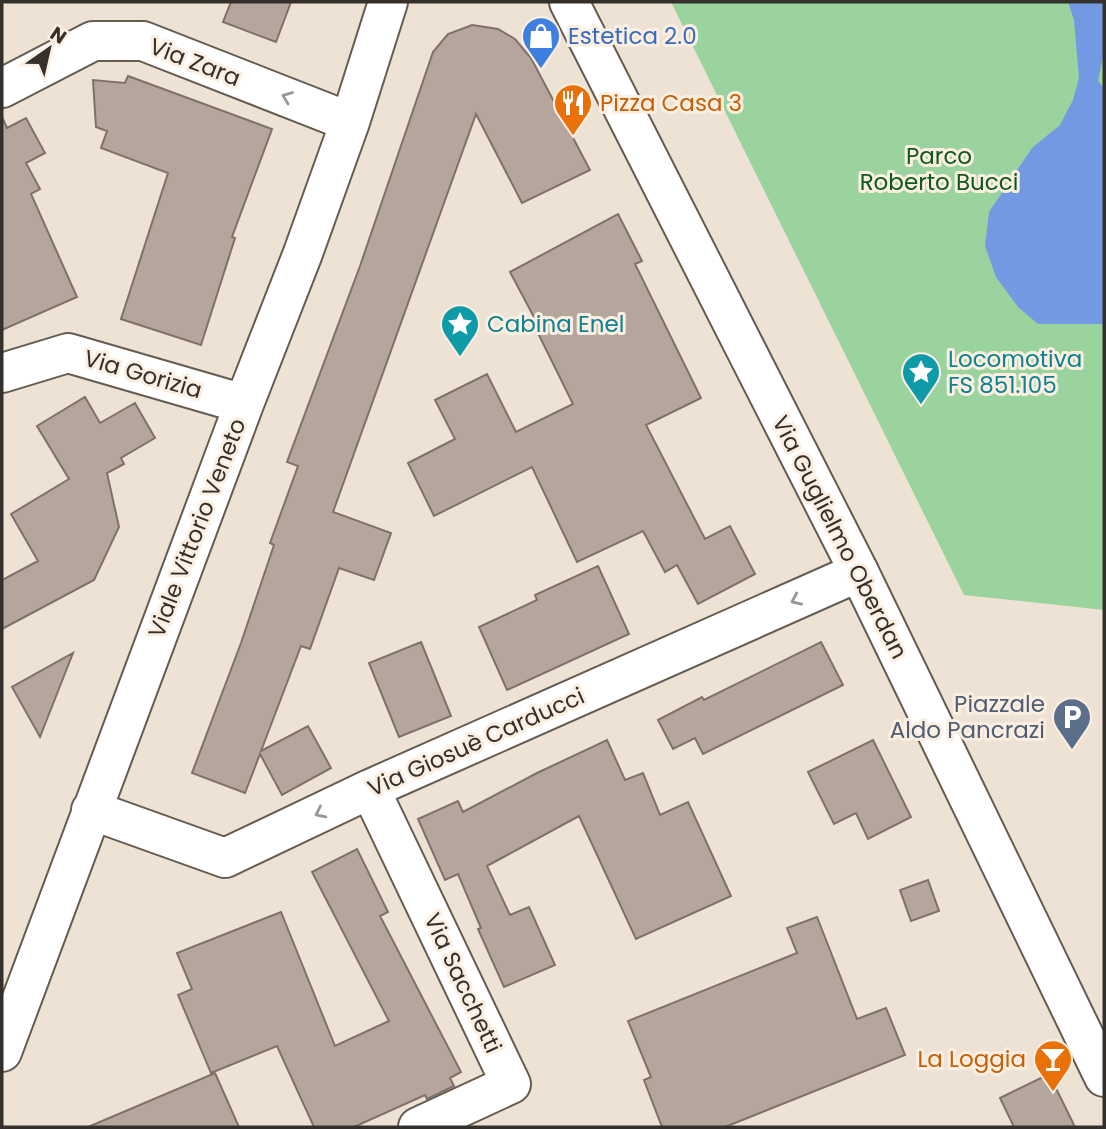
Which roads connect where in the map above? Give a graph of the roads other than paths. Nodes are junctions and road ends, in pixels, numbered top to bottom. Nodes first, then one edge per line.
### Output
1 (388, 2) edge
2 (569, 2) edge
3 (2, 88) edge
4 (350, 122) junction
5 (2, 373) edge
6 (244, 404) junction
7 (859, 572) junction
8 (370, 789) junction
9 (91, 810) junction
10 (2, 1052) edge
11 (1104, 1077) edge
12 (418, 1127) edge

1 - 4 street, Viale Vittorio Veneto
2 - 7 street, Via Guglielmo Oberdan
4 -> 3 street, Via Zara
4 - 6 street, Viale Vittorio Veneto
5 - 6 street, Via Gorizia
6 - 9 street, Viale Vittorio Veneto
7 -> 8 street, Via Giosuè Carducci
7 - 11 street, Via Guglielmo Oberdan
8 -> 9 street, Via Giosuè Carducci
8 - 12 street, Via Sacchetti
9 - 10 street, Viale Vittorio Veneto

